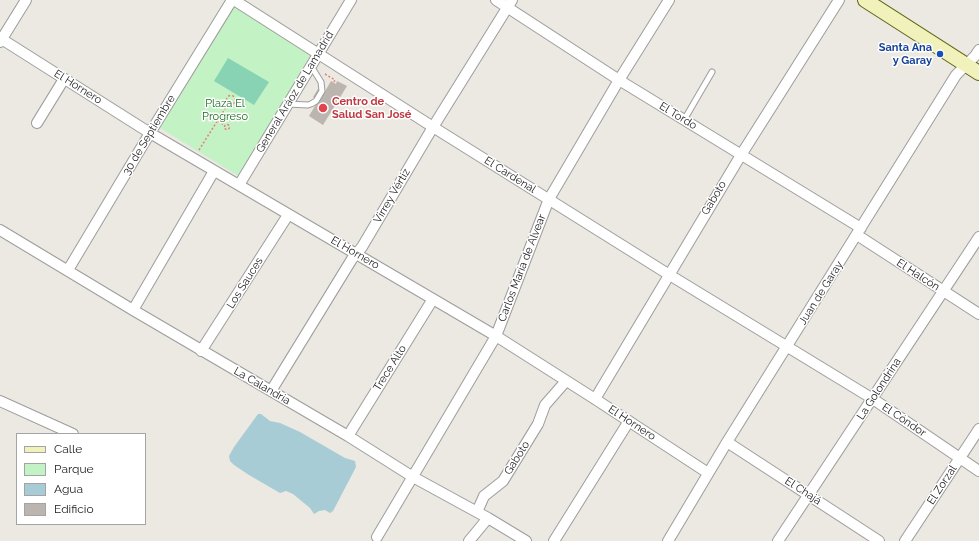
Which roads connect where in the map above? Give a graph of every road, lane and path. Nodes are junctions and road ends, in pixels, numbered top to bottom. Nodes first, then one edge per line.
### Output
1 (26, 0) edge
2 (233, 0) edge
3 (351, 0) edge
4 (496, 0) edge
5 (670, 0) edge
6 (839, 0) edge
7 (865, 0) edge
8 (510, 3) edge
9 (1, 39) edge
10 (979, 50) edge
11 (318, 53) junction
12 (965, 65) junction
13 (310, 66) junction
14 (712, 72) dead end
15 (979, 73) edge
16 (64, 79) junction
17 (619, 80) junction
18 (228, 104) junction
19 (287, 104) junction
20 (684, 120) junction
21 (218, 121) junction
22 (37, 123) dead end
23 (224, 125) dead end
24 (433, 127) junction
25 (150, 133) junction
26 (741, 155) junction
27 (194, 159) junction
28 (214, 171) junction
29 (239, 185) junction
30 (549, 199) junction
31 (288, 215) junction
32 (0, 230) edge
33 (859, 232) junction
34 (979, 237) edge
35 (357, 254) junction
36 (68, 270) junction
37 (668, 274) junction
38 (943, 291) junction
39 (433, 299) junction
40 (133, 310) junction
41 (979, 314) edge
42 (496, 336) junction
43 (787, 347) junction
44 (201, 351) junction
45 (566, 381) junction
46 (271, 391) junction
47 (595, 399) junction
48 (872, 399) junction
49 (0, 401) edge
50 (629, 421) junction
51 (979, 429) edge
52 (71, 433) edge
53 (348, 436) junction
54 (727, 442) junction
55 (960, 458) junction
56 (979, 471) edge
57 (708, 473) junction
58 (413, 477) junction
59 (808, 495) junction
60 (477, 512) junction
61 (488, 518) junction
62 (377, 537) dead end
63 (469, 541) edge
64 (526, 541) edge
65 (554, 541) edge
66 (668, 541) edge
67 (778, 541) edge
68 (879, 541) edge
69 (905, 541) edge

1 - 9 street
2 - 11 street, El Cardenal
2 - 25 street, 30 de Septiembre
3 - 11 street, General Aráoz de Lamadrid
4 - 8 street, El Tordo
5 - 17 street, Carlos María de Alvear
6 - 26 street, Gaboto
7 - 12 street
8 - 17 street, El Tordo
8 - 24 street, Virrey Vértiz
9 - 16 street, El Hornero
10 - 12 street, Juan de Garay
11 - 13 street, General Aráoz de Lamadrid
11 - 24 street, El Cardenal
12 - 15 street
12 - 33 street, Juan de Garay
13 - 19 street, General Aráoz de Lamadrid
13 - 19 lane
14 - 20 lane
16 - 22 street
16 - 25 street, El Hornero
17 - 20 street, El Tordo
17 - 30 street, Carlos María de Alvear
18 - 18 path
18 - 21 path
19 - 29 street, General Aráoz de Lamadrid
20 - 26 street, El Tordo
21 - 23 path
21 - 27 path
24 - 30 street, El Cardenal
24 - 35 street, Virrey Vértiz
25 - 27 street, El Hornero
25 - 36 street, 30 de Septiembre
26 - 33 street, El Tordo
26 - 37 street, Gaboto
27 - 28 street, El Hornero
28 - 29 street, El Hornero
28 - 40 street
29 - 31 street, El Hornero
30 - 37 street, El Cardenal
30 - 42 street, Carlos María de Alvear
31 - 35 street, El Hornero
31 - 44 street, Los Sauces
32 - 36 street, La Calandria
33 - 38 street, El Halcón
33 - 43 street, Juan de Garay
34 - 38 street, La Golondrina
35 - 39 street, El Hornero
35 - 46 street, Virrey Vértiz
36 - 40 street, La Calandria
37 - 43 street, El Cardenal
37 - 47 street, Gaboto
38 - 41 street, El Halcón
38 - 48 street, La Golondrina
39 - 42 street, El Hornero
39 - 53 street, Trece Alto
40 - 44 street, La Calandria
42 - 45 street, El Hornero
42 - 58 street, Carlos María de Alvear
43 - 48 street, El Cóndor
43 - 54 street, Juan de Garay
44 - 46 street, La Calandria
45 - 47 street, El Hornero
45 - 60 street, Gaboto
46 - 53 street, La Calandria
47 - 50 street, El Hornero
48 - 55 street, El Cóndor
48 - 59 street, La Golondrina
49 - 52 street
50 - 57 street, El Hornero
50 - 65 street
51 - 55 street, El Zorzal
53 - 58 street, La Calandria
54 - 57 street, Juan de Garay
54 - 59 street, El Chajá
55 - 56 street, El Cóndor
55 - 69 street, El Zorzal
57 - 66 street, Juan de Garay
58 - 60 street, La Calandria
58 - 62 street, Carlos María de Alvear
59 - 67 street, La Golondrina
59 - 68 street, El Chajá
60 - 61 street, La Calandria
61 - 63 street
61 - 64 street, La Calandria

